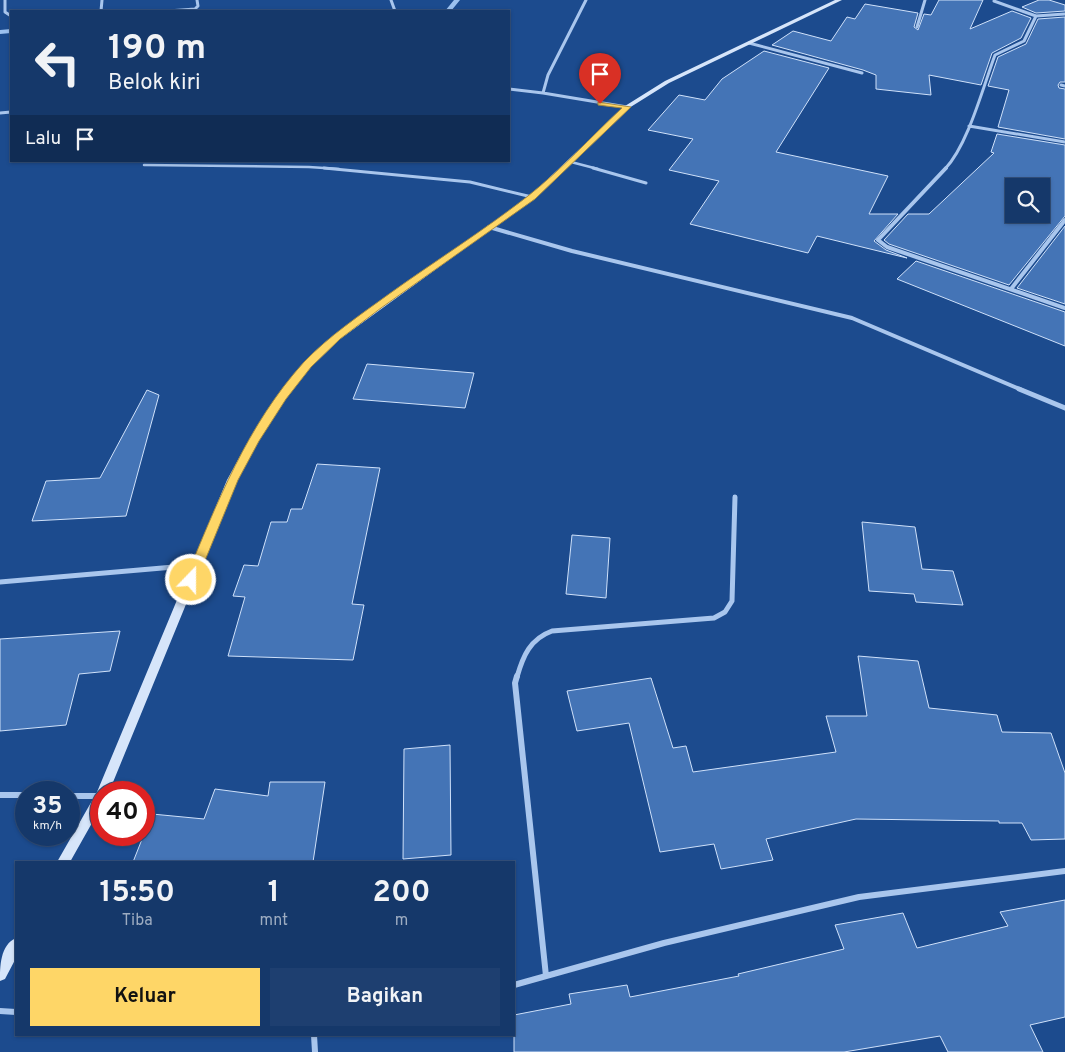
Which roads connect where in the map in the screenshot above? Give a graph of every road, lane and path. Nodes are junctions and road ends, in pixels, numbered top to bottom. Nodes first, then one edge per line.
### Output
1 (5, 0) edge
2 (197, 0) edge
3 (586, 0) edge
4 (839, 0) edge
5 (925, 0) edge
6 (994, 1) dead end
7 (181, 10) edge
8 (1065, 14) edge
9 (10, 15) edge
10 (1036, 16) junction
11 (918, 27) dead end
12 (749, 43) junction
13 (862, 73) dead end
14 (510, 89) edge
15 (543, 92) junction
16 (627, 107) junction
17 (969, 126) junction
18 (1065, 142) edge
19 (570, 162) junction
20 (144, 165) dead end
21 (646, 184) dead end
22 (532, 197) junction
23 (1065, 220) edge
24 (489, 227) junction
25 (1011, 288) junction
26 (1065, 308) edge
27 (1065, 408) edge
28 (735, 497) dead end
29 (197, 565) junction
30 (0, 582) edge
31 (108, 781) edge
32 (0, 795) edge
33 (15, 796) edge
34 (90, 816) edge
35 (64, 861) edge
36 (1065, 872) edge
37 (15, 947) edge
38 (0, 974) edge
39 (546, 976) junction
40 (515, 985) edge
41 (0, 1011) edge
42 (15, 1012) edge
43 (314, 1036) edge
44 (316, 1052) edge

1 - 9 street
2 - 7 street
3 - 15 street
4 - 12 street
5 - 11 street
6 - 10 street
8 - 10 street
10 - 17 street
12 - 13 street
12 - 16 street
14 - 15 street
15 - 16 street
16 - 19 street
17 - 18 street
17 - 25 street
19 - 21 lane
19 - 22 street
20 - 22 lane
22 - 24 street
23 - 25 street
24 - 27 street
24 - 29 street
25 - 26 street
28 - 39 street
29 - 30 street
29 - 31 street
32 - 33 street
34 - 35 street
36 - 39 street
37 - 38 street
39 - 40 street
41 - 42 street
43 - 44 street

